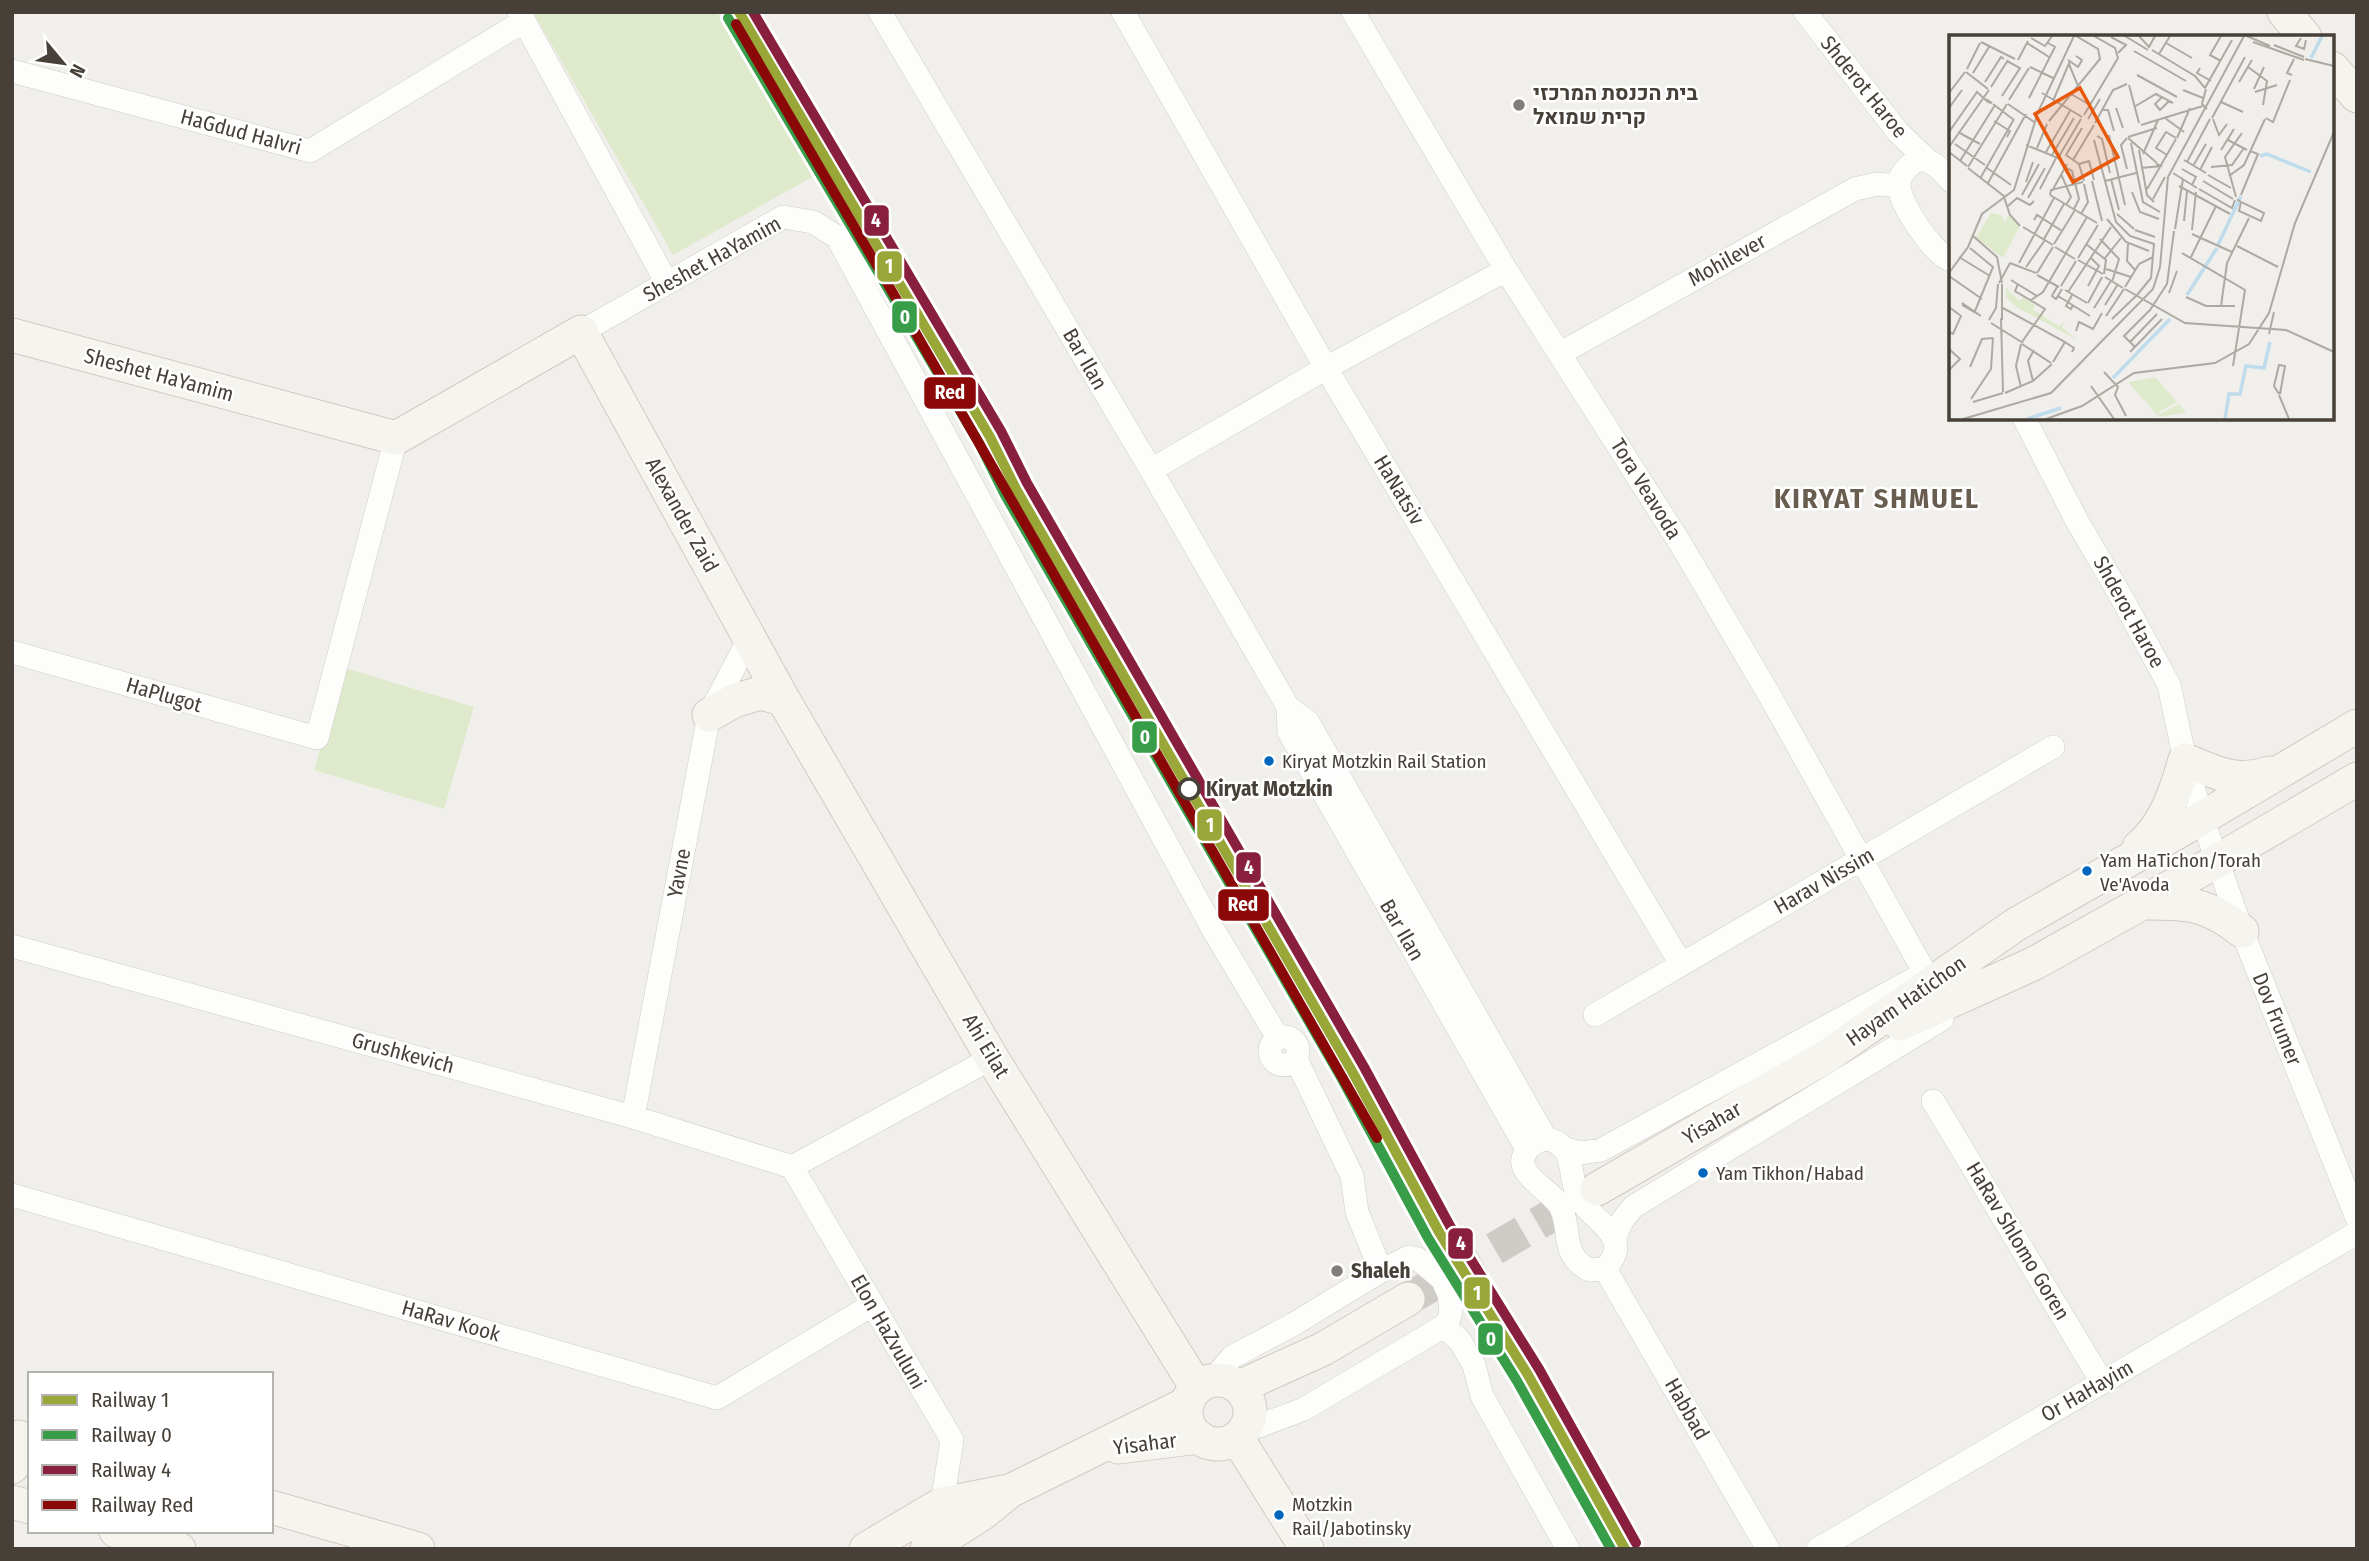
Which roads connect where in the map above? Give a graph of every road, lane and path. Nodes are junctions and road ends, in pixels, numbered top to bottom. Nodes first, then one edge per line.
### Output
1 (880, 12) edge
2 (1123, 12) edge
3 (1353, 12) edge
4 (1804, 12) edge
5 (522, 17) edge
6 (2334, 70) edge
7 (12, 71) edge
8 (2357, 96) edge
9 (1927, 160) junction
10 (1949, 179) edge
11 (1899, 186) junction
12 (1949, 260) edge
13 (1506, 270) junction
14 (667, 283) junction
15 (581, 332) junction
16 (12, 335) edge
17 (1561, 353) junction
18 (1326, 368) junction
19 (2025, 420) edge
20 (396, 438) junction
21 (1151, 470) junction
22 (750, 637) junction
23 (12, 652) edge
24 (783, 699) junction
25 (709, 715) junction
26 (2357, 726) edge
27 (2053, 747) dead end
28 (2185, 760) junction
29 (2287, 768) junction
30 (2357, 779) edge
31 (2203, 818) junction
32 (1860, 860) junction
33 (2217, 861) junction
34 (2113, 869) junction
35 (2141, 903) junction
36 (2015, 925) junction
37 (2242, 931) junction
38 (12, 946) edge
39 (2035, 963) junction
40 (1681, 964) junction
41 (1925, 973) junction
42 (1595, 1014) dead end
43 (1827, 1056) junction
44 (992, 1058) junction
45 (1933, 1101) dead end
46 (633, 1117) junction
47 (1547, 1146) junction
48 (792, 1167) junction
49 (1597, 1189) tunnel mouth
50 (12, 1195) edge
51 (2357, 1218) edge
52 (2357, 1233) edge
53 (1614, 1239) junction
54 (1605, 1269) junction
55 (1381, 1270) junction
56 (1408, 1299) tunnel mouth
57 (872, 1305) junction
58 (1444, 1326) junction
59 (2102, 1382) junction
60 (1224, 1406) junction
61 (1091, 1450) junction
62 (1010, 1491) junction
63 (942, 1504) junction
64 (273, 1508) edge
65 (123, 1533) edge
66 (179, 1549) edge
67 (418, 1549) edge
68 (866, 1549) edge
69 (927, 1549) edge
70 (1307, 1549) edge
71 (1568, 1549) edge
72 (1768, 1549) edge
73 (1818, 1549) edge

1 - 21 street, Bar Ilan
2 - 18 street, HaNatsiv
3 - 13 street, Tora Veavoda
4 - 9 street, Shderot Haroe
5 - 7 street, HaGdud HaIvri
5 - 14 street
6 - 8 street
9 - 10 street, Shderot Haroe
9 - 11 street
11 - 12 street
11 - 17 street, Mohilever
13 - 17 street, Tora Veavoda
13 - 18 street
14 - 15 street, Sheshet HaYamim
14 - 55 street, Sheshet HaYamim
15 - 20 street, Sheshet HaYamim
15 - 22 street, Alexander Zaid
16 - 20 street, Sheshet HaYamim
17 - 32 street, Tora Veavoda
18 - 21 street
18 - 40 street, HaNatsiv
19 - 28 street, Shderot Haroe
20 - 23 street, HaPlugot
21 - 47 street, Bar Ilan
22 - 24 street, Alexander Zaid
22 - 25 street, Yavne
24 - 25 street
24 - 44 street, Ahi Eilat
25 - 46 street, Yavne
26 - 29 street, Hayam Hatichon
27 - 32 street, Harav Nissim
28 - 29 street
28 - 31 street, Shderot Haroe
28 - 34 street
29 - 31 street, Hayam Hatichon
30 - 33 street, Hayam Hatichon
31 - 33 street, Dov Frumer
31 - 34 street, Hayam Hatichon
32 - 40 street, Harav Nissim
32 - 41 street, Tora Veavoda
33 - 35 street, Hayam Hatichon
33 - 37 street, Dov Frumer
34 - 36 street, Hayam Hatichon
35 - 37 street
35 - 39 street, Hayam Hatichon
36 - 41 street
36 - 43 street, Hayam Hatichon
37 - 51 street, Dov Frumer
38 - 46 street, Grushkevich
39 - 43 street, Hayam Hatichon
39 - 53 street
40 - 42 street, Harav Nissim
41 - 47 street
43 - 49 street, Yisahar
44 - 48 street
44 - 60 street, Ahi Eilat
45 - 59 street, HaRav Shlomo Goren
46 - 48 street, Grushkevich
47 - 53 street
47 - 54 street
48 - 57 street, Elon HaZvuluni
50 - 57 street, HaRav Kook
52 - 59 street, Or HaHayim
53 - 54 street
54 - 72 street, Habbad
55 - 58 street
55 - 60 street
56 - 60 street, Yisahar
57 - 63 street, Elon HaZvuluni
58 - 60 street
58 - 71 street
59 - 73 street, Or HaHayim
60 - 61 street, Yisahar
60 - 61 street, Yisahar
60 - 70 street, Ahi Eilat
61 - 62 street, Yisahar
62 - 63 street, Yisahar
62 - 69 street, Yisahar
63 - 68 street, Yisahar
64 - 67 street
65 - 66 street

